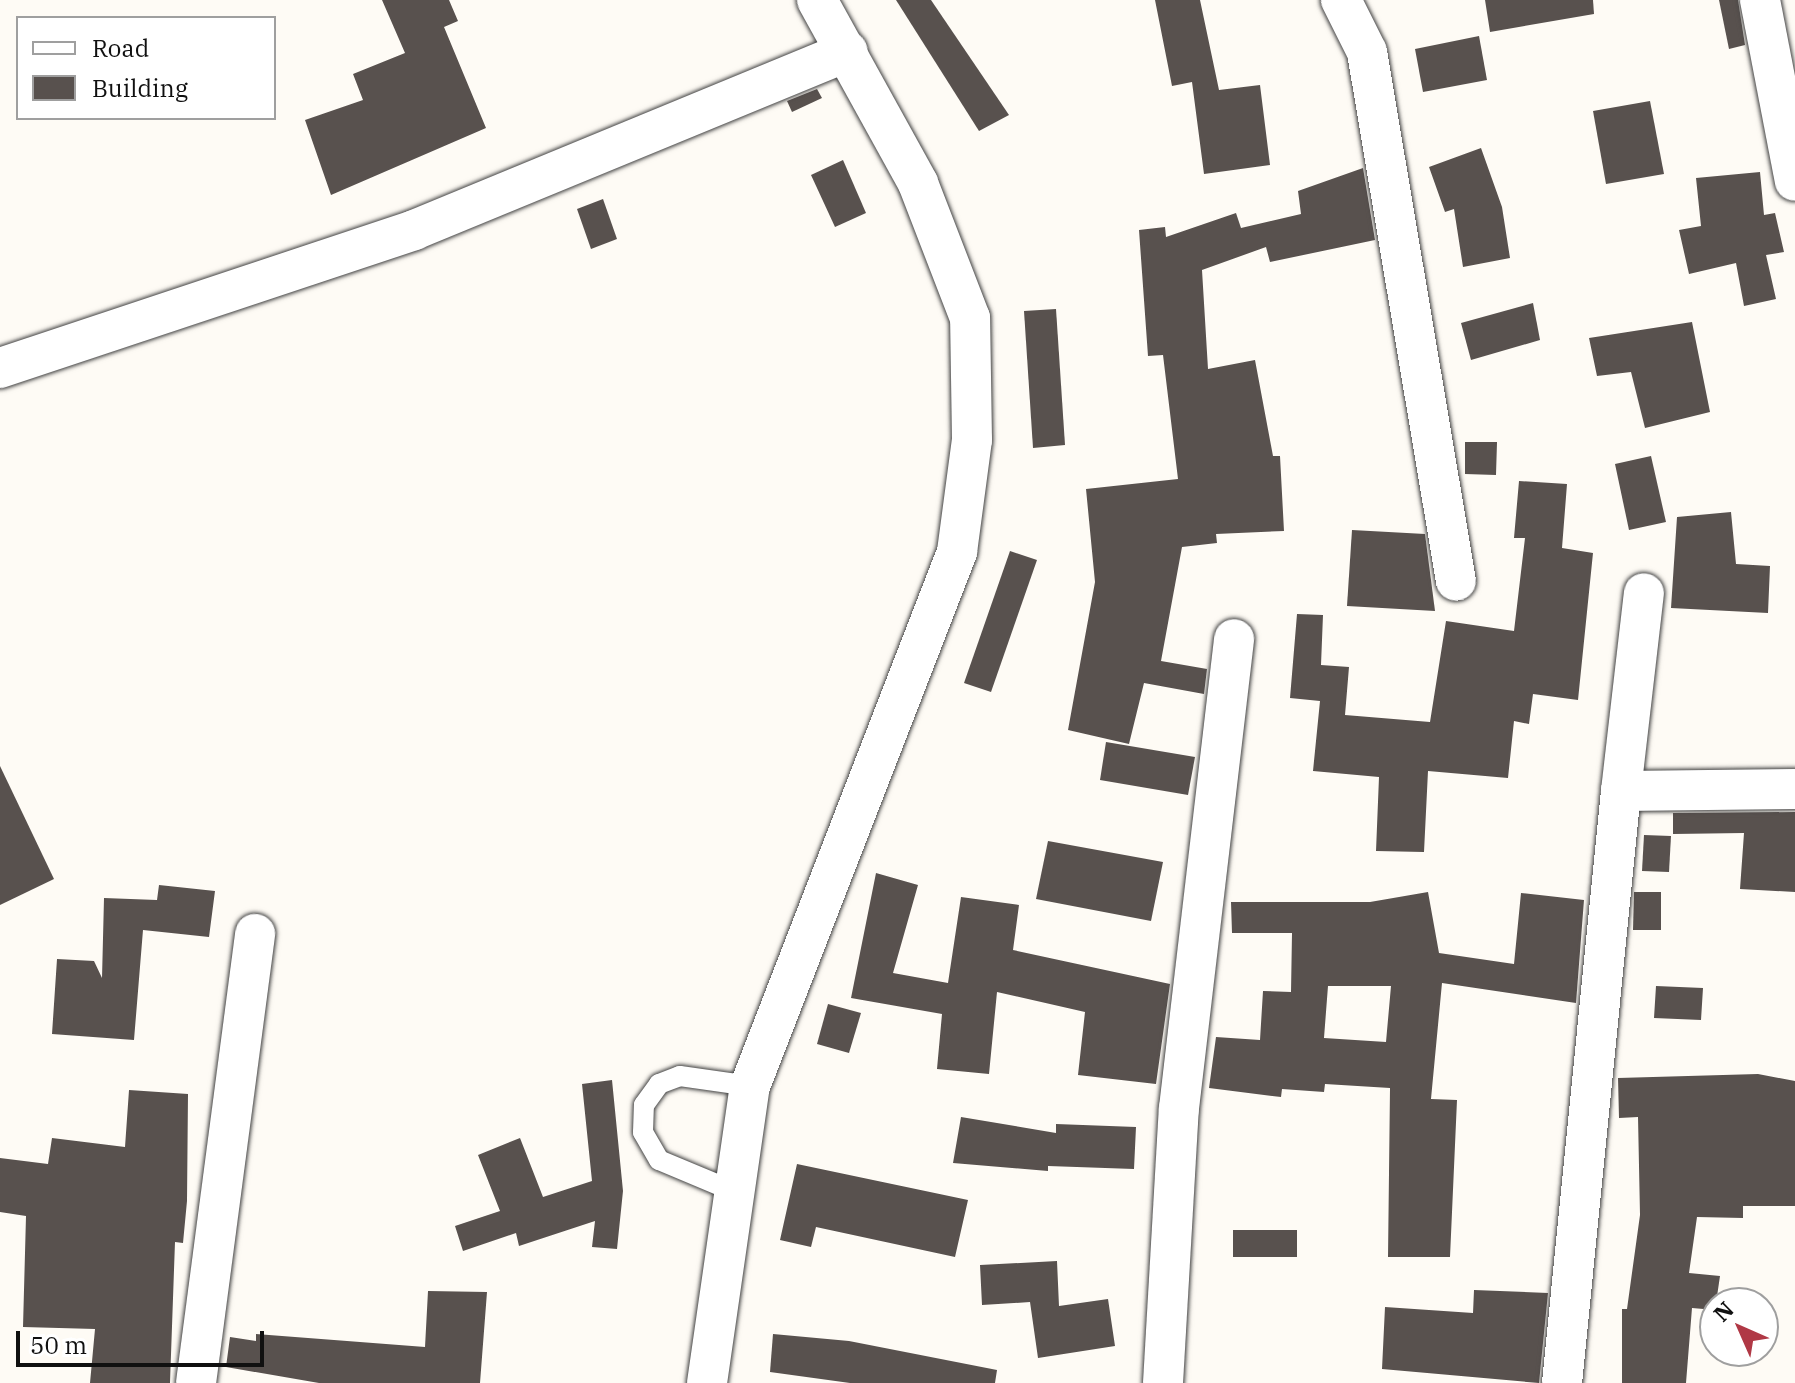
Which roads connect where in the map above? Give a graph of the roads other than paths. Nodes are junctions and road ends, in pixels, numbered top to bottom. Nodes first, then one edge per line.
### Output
1 (817, 0) edge
2 (1341, 0) edge
3 (1760, 0) edge
4 (848, 51) junction
5 (1795, 181) edge
6 (0, 368) edge
7 (1456, 581) dead end
8 (1644, 593) dead end
9 (1234, 639) dead end
10 (1795, 789) edge
11 (1621, 791) junction
12 (255, 934) dead end
13 (750, 1086) junction
14 (733, 1191) junction
15 (196, 1383) edge
16 (707, 1383) edge
17 (1163, 1383) edge
18 (1562, 1383) edge

1 - 4 street
2 - 7 street
3 - 5 street
4 - 6 street
4 - 13 street
8 - 11 street
9 - 17 street
10 - 11 street
11 - 18 street
12 - 15 street
13 - 14 street
13 - 14 lane
14 - 16 street

